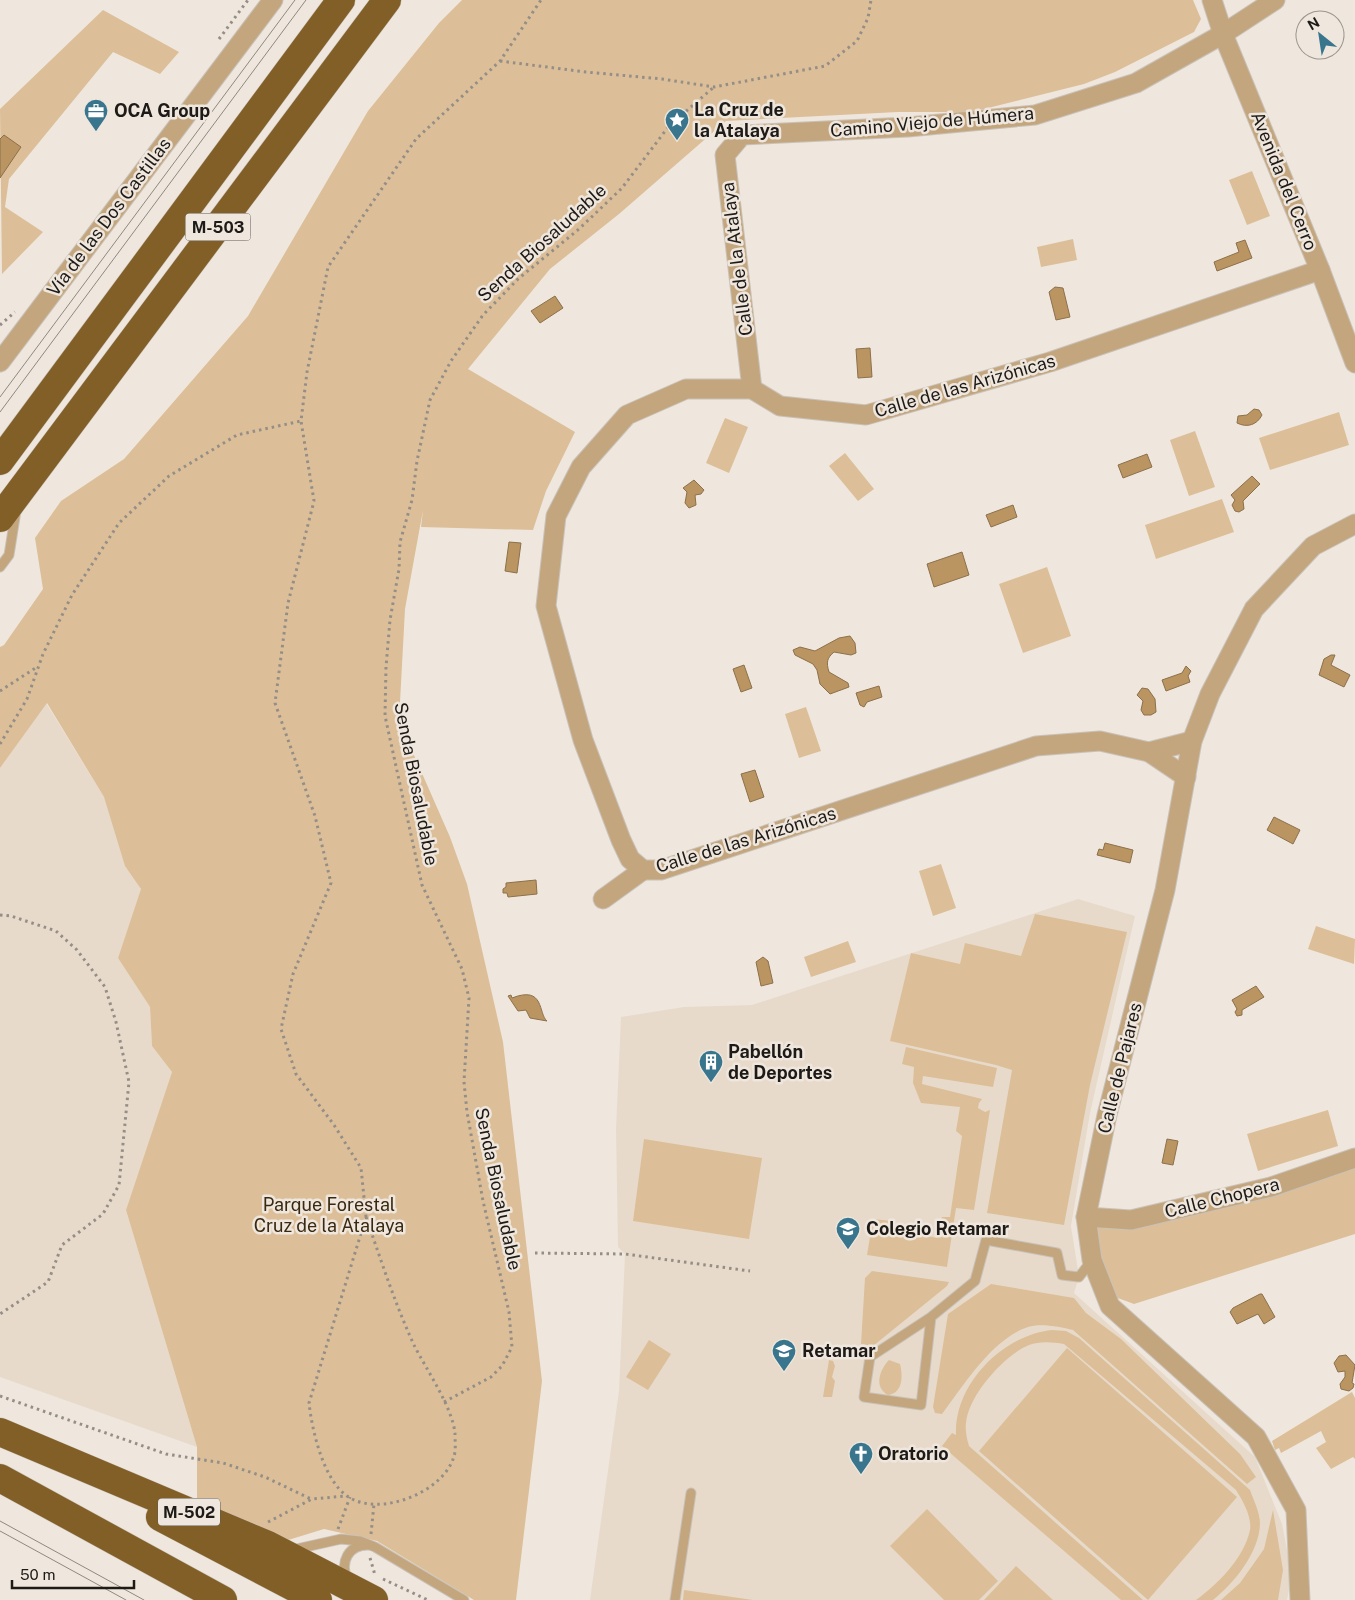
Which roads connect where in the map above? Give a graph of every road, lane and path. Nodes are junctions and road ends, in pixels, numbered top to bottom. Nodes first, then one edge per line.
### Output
1 (273, 0) edge
2 (341, 0) edge
3 (387, 0) edge
4 (541, 0) edge
5 (871, 0) edge
6 (1212, 0) edge
7 (1275, 0) edge
8 (1222, 34) junction
9 (500, 61) junction
10 (714, 87) junction
11 (742, 135) joint
12 (1320, 270) junction
13 (0, 362) edge
14 (1355, 362) edge
15 (752, 390) junction
16 (37, 410) junction
17 (301, 421) junction
18 (0, 456) edge
19 (0, 461) edge
20 (9, 509) edge
21 (1355, 524) edge
22 (0, 528) edge
23 (0, 567) edge
24 (38, 666) junction
25 (0, 691) edge
26 (1192, 741) junction
27 (0, 744) edge
28 (1149, 752) junction
29 (1186, 777) junction
30 (642, 870) junction
31 (604, 899) dead end
32 (0, 915) edge
33 (1355, 1158) edge
34 (366, 1217) junction
35 (1086, 1217) junction
36 (536, 1253) dead end
37 (1092, 1260) junction
38 (750, 1272) dead end
39 (0, 1314) edge
40 (931, 1317) junction
41 (0, 1396) edge
42 (444, 1402) junction
43 (0, 1432) edge
44 (0, 1478) edge
45 (0, 1487) edge
46 (691, 1492) dead end
47 (312, 1499) dead end
48 (268, 1545) junction
49 (121, 1546) junction
50 (375, 1547) junction
51 (363, 1594) edge
52 (1302, 1599) edge
53 (223, 1600) edge
54 (318, 1600) edge
55 (464, 1600) edge
56 (675, 1600) edge

1 - 13 street, Vía de las Dos Castillas
2 - 16 highway, M-503
3 - 20 highway, M-503
4 - 9 path
5 - 10 path
6 - 8 street, Avenida del Cerro
7 - 8 street, Camino Viejo de Húmera
8 - 11 street, Camino Viejo de Húmera
8 - 12 street, Avenida del Cerro
9 - 10 path
9 - 17 path
10 - 42 path, Senda Biosaludable
11 - 15 street, Calle de la Atalaya
12 - 14 street, Avenida del Cerro
12 - 15 street, Calle de las Arizónicas
15 - 30 street, Calle de las Arizónicas
16 - 18 highway, M-503
16 - 19 highway, M-503
17 - 24 path
17 - 34 path
20 - 22 highway, M-503
20 - 23 lane
21 - 26 street, Calle de Pajares
24 - 25 path
24 - 27 path
26 - 28 street
26 - 29 street, Calle de Pajares
28 - 29 street, Calle de las Arizónicas
28 - 30 street, Calle de las Arizónicas
29 - 35 street, Calle de Pajares
30 - 31 street
32 - 39 path
33 - 35 street, Calle Chopera
34 - 42 path
34 - 42 path
35 - 37 street, Calle de Pajares
36 - 38 path
37 - 40 lane
37 - 52 street, Calle de Pajares
40 - 40 lane
41 - 47 path
43 - 48 highway, M-502
43 - 54 highway, M-502
44 - 49 highway
45 - 49 highway
46 - 56 lane
48 - 50 lane
48 - 51 highway, M-502
49 - 53 highway
50 - 51 lane
50 - 55 lane

